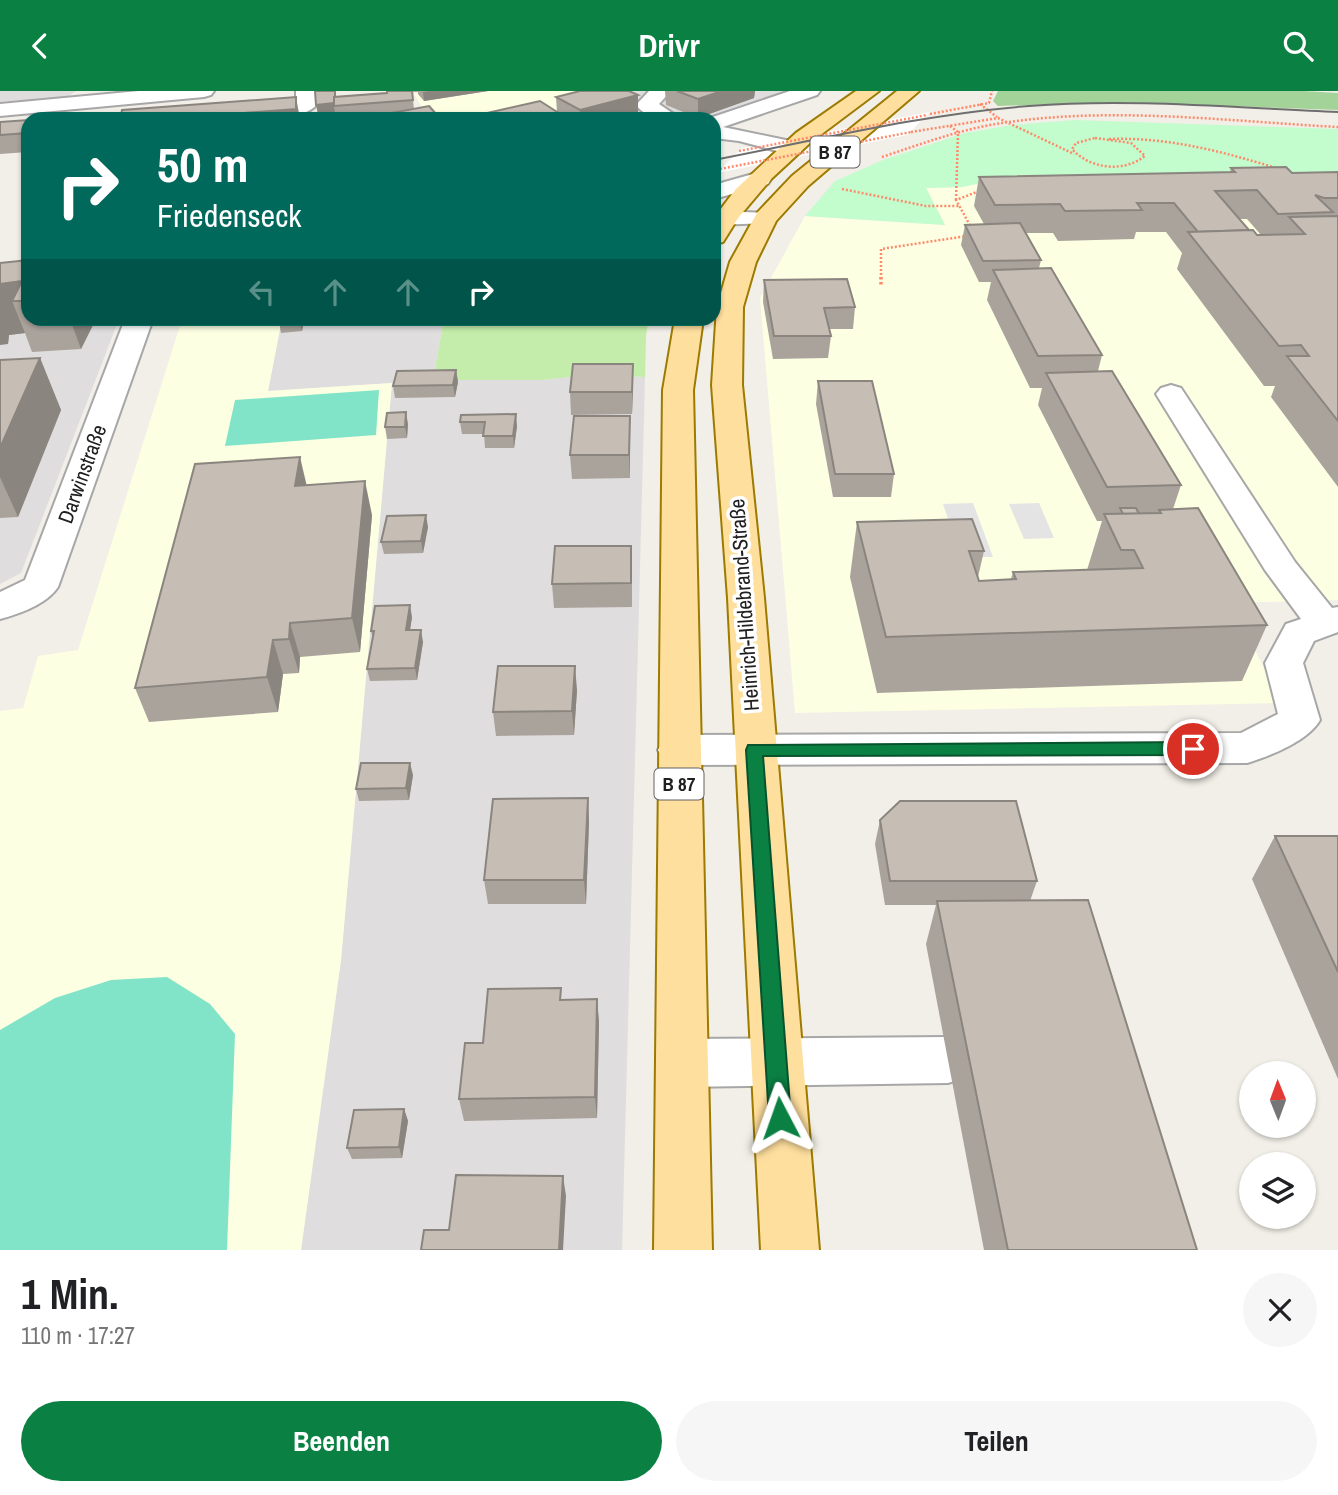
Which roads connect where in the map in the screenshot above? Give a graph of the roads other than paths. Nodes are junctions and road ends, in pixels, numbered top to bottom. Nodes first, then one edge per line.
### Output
1 (204, 91) edge
2 (306, 91) edge
3 (661, 91) edge
4 (774, 91) edge
5 (869, 91) edge
6 (909, 91) edge
7 (803, 93) edge
8 (84, 96) edge
9 (844, 107) junction
10 (0, 110) edge
11 (266, 112) edge
12 (658, 112) edge
13 (721, 121) edge
14 (721, 133) edge
15 (792, 148) junction
16 (760, 179) junction
17 (721, 190) edge
18 (765, 218) junction
19 (721, 221) edge
20 (721, 224) edge
21 (136, 326) edge
22 (688, 326) edge
23 (1171, 394) dead end
24 (0, 607) edge
25 (1331, 621) edge
26 (679, 750) junction
27 (754, 750) junction
28 (948, 1060) dead end
29 (776, 1062) junction
30 (682, 1063) junction
31 (683, 1250) edge
32 (790, 1250) edge

1 - 8 street
2 - 11 street
3 - 12 street
4 - 7 street
5 - 9 main road, B 87
6 - 18 main road, B 87
7 - 9 street
7 - 13 street
8 - 10 street
9 - 15 main road, B 87
14 - 15 street
15 - 16 main road, B 87
16 - 17 street
16 - 19 main road, B 87
18 - 20 street
18 - 27 main road, Heinrich-Hildebrand-Straße / B 87
21 - 24 street, Darwinstraße
22 - 26 main road, B 87
23 - 25 street
25 - 27 street
26 - 27 street
26 - 30 main road, B 87
27 - 29 main road, Heinrich-Hildebrand-Straße / B 87
28 - 29 street
29 - 30 street
29 - 32 main road, Heinrich-Hildebrand-Straße / B 87
30 - 31 main road, B 87

